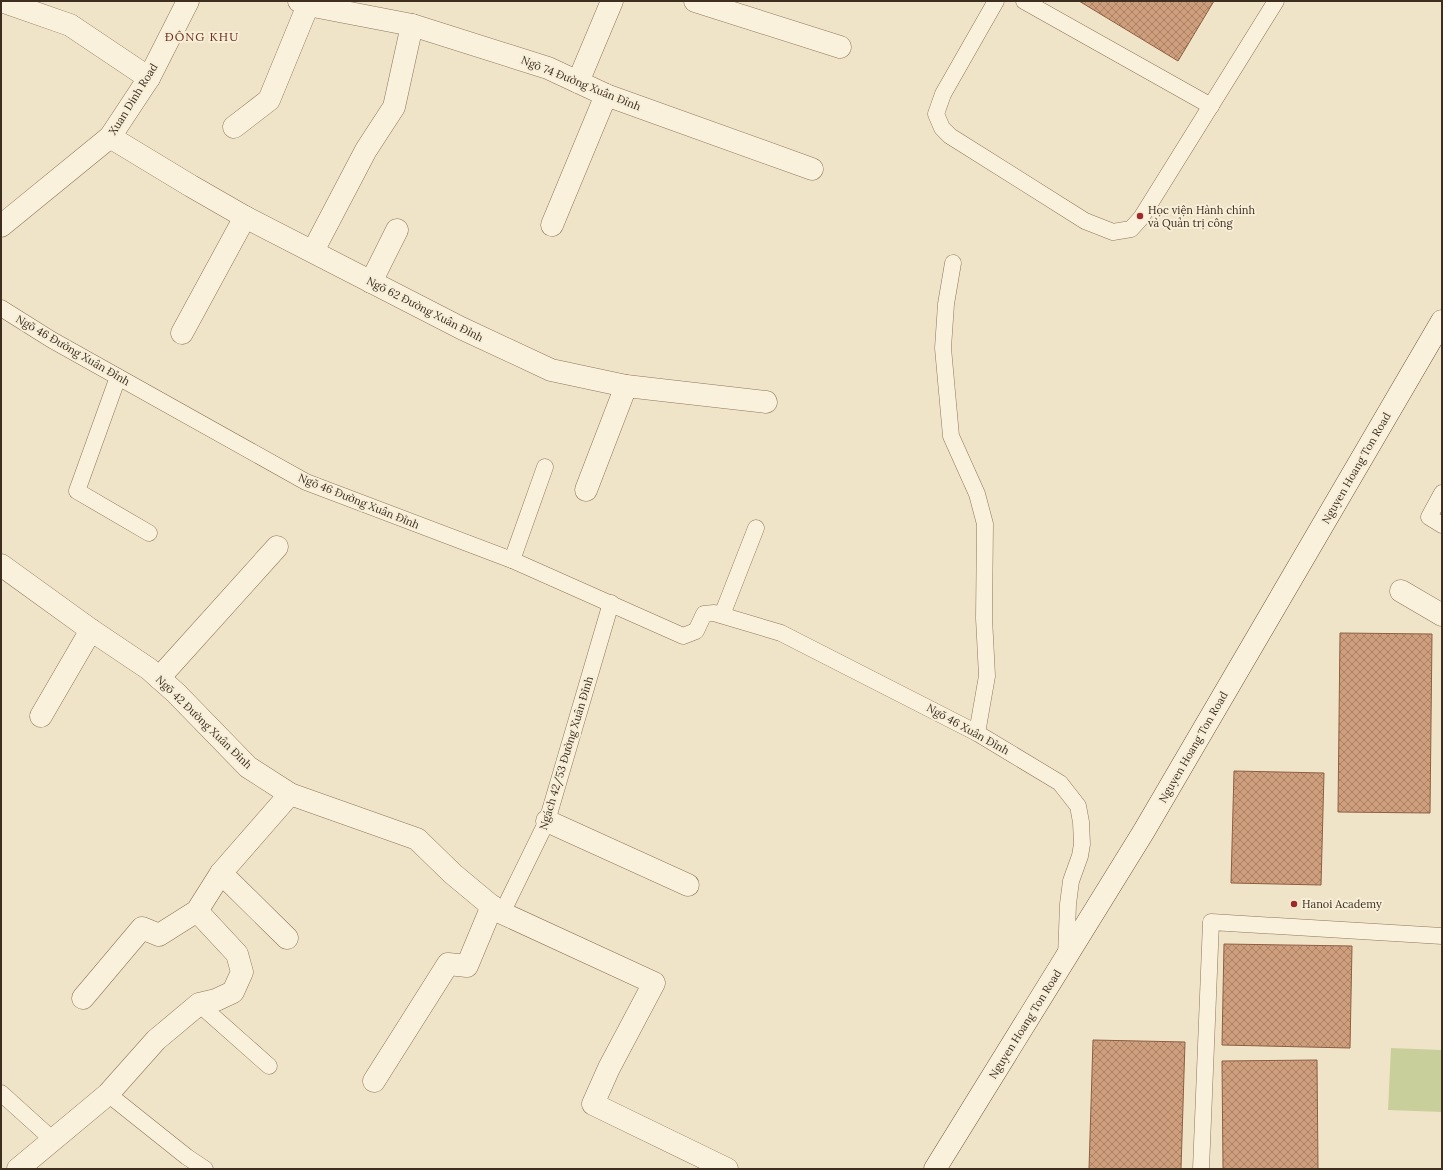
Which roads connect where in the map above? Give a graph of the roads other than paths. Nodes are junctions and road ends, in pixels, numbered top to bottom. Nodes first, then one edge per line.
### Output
1 (1, 1) edge
2 (188, 1) edge
3 (612, 1) edge
4 (695, 1) edge
5 (996, 1) edge
6 (1024, 1) edge
7 (1276, 1) edge
8 (304, 3) edge
9 (412, 25) junction
10 (840, 47) dead end
11 (149, 78) junction
12 (578, 82) junction
13 (606, 95) junction
14 (1211, 106) junction
15 (234, 127) dead end
16 (110, 137) junction
17 (812, 169) dead end
18 (245, 217) junction
19 (552, 225) dead end
20 (1, 226) edge
21 (397, 230) dead end
22 (313, 252) junction
23 (953, 263) dead end
24 (371, 282) junction
25 (1, 308) edge
26 (1442, 321) edge
27 (182, 333) dead end
28 (118, 377) junction
29 (626, 386) junction
30 (766, 402) dead end
31 (545, 467) dead end
32 (586, 490) dead end
33 (1442, 493) edge
34 (1442, 525) edge
35 (756, 528) dead end
36 (149, 533) dead end
37 (277, 547) dead end
38 (512, 560) junction
39 (1, 565) edge
40 (1402, 591) dead end
41 (611, 604) junction
42 (704, 614) joint
43 (722, 615) junction
44 (1442, 615) edge
45 (91, 630) junction
46 (159, 678) junction
47 (41, 716) dead end
48 (977, 733) junction
49 (290, 794) junction
50 (547, 821) junction
51 (221, 873) junction
52 (688, 885) dead end
53 (496, 910) junction
54 (198, 912) junction
55 (1442, 936) edge
56 (287, 938) dead end
57 (1066, 958) junction
58 (83, 998) dead end
59 (199, 1004) junction
60 (269, 1066) dead end
61 (374, 1082) dead end
62 (1, 1093) edge
63 (108, 1094) junction
64 (53, 1140) junction
65 (18, 1169) edge
66 (205, 1169) edge
67 (727, 1169) edge
68 (935, 1169) edge
69 (1201, 1169) edge

1 - 11 street
2 - 11 street, Xuan Dinh Road
3 - 12 street
4 - 10 street
5 - 14 lane
6 - 14 lane
7 - 14 lane
8 - 9 street, Ngõ 74 Đường Xuân Đỉnh
8 - 15 street
9 - 12 street, Ngõ 74 Đường Xuân Đỉnh
9 - 22 street
11 - 16 street, Xuan Dinh Road
12 - 13 street, Ngõ 74 Đường Xuân Đỉnh
13 - 17 street, Ngõ 74 Đường Xuân Đỉnh
13 - 19 street
16 - 18 street, Ngõ 62 Đường Xuân Đỉnh
16 - 20 street, Xuan Dinh Road
18 - 22 street, Ngõ 62 Đường Xuân Đỉnh
18 - 27 street
21 - 24 street
22 - 24 street, Ngõ 62 Đường Xuân Đỉnh
23 - 48 lane
24 - 29 street, Ngõ 62 Đường Xuân Đỉnh
25 - 28 lane, Ngõ 46 Đường Xuân Đỉnh
26 - 57 street, Nguyen Hoang Ton Road
28 - 36 lane
28 - 38 lane, Ngõ 46 Đường Xuân Đỉnh
29 - 30 street, Ngõ 62 Đường Xuân Đỉnh
29 - 32 street
31 - 38 lane
33 - 34 lane
35 - 43 lane
37 - 46 street
38 - 41 lane, Ngõ 46 Đường Xuân Đỉnh
39 - 45 street, Ngõ 42 Đường Xuân Đỉnh
40 - 44 street
41 - 42 lane, Ngõ 46 Đường Xuân Đỉnh
41 - 50 lane, Ngách 42/53 Đường Xuân Đỉnh
42 - 43 lane, Ngõ 46 Xuân Đỉnh
43 - 48 lane, Ngõ 46 Xuân Đỉnh
45 - 46 street, Ngõ 42 Đường Xuân Đỉnh
45 - 47 street
46 - 49 street, Ngõ 42 Đường Xuân Đỉnh
48 - 57 lane, Ngõ 46 Xuân Đỉnh
49 - 51 street
49 - 53 street, Ngõ 42 Đường Xuân Đỉnh
50 - 52 street
50 - 53 lane, Ngách 42/53 Đường Xuân Đỉnh
51 - 54 street
51 - 56 street
53 - 61 street
53 - 67 street, Ngõ 42 Đường Xuân Đỉnh
54 - 58 street
54 - 59 street
55 - 69 lane
57 - 68 street, Nguyen Hoang Ton Road
59 - 60 lane
59 - 63 street
62 - 64 lane
63 - 64 street
63 - 66 lane
64 - 65 street

